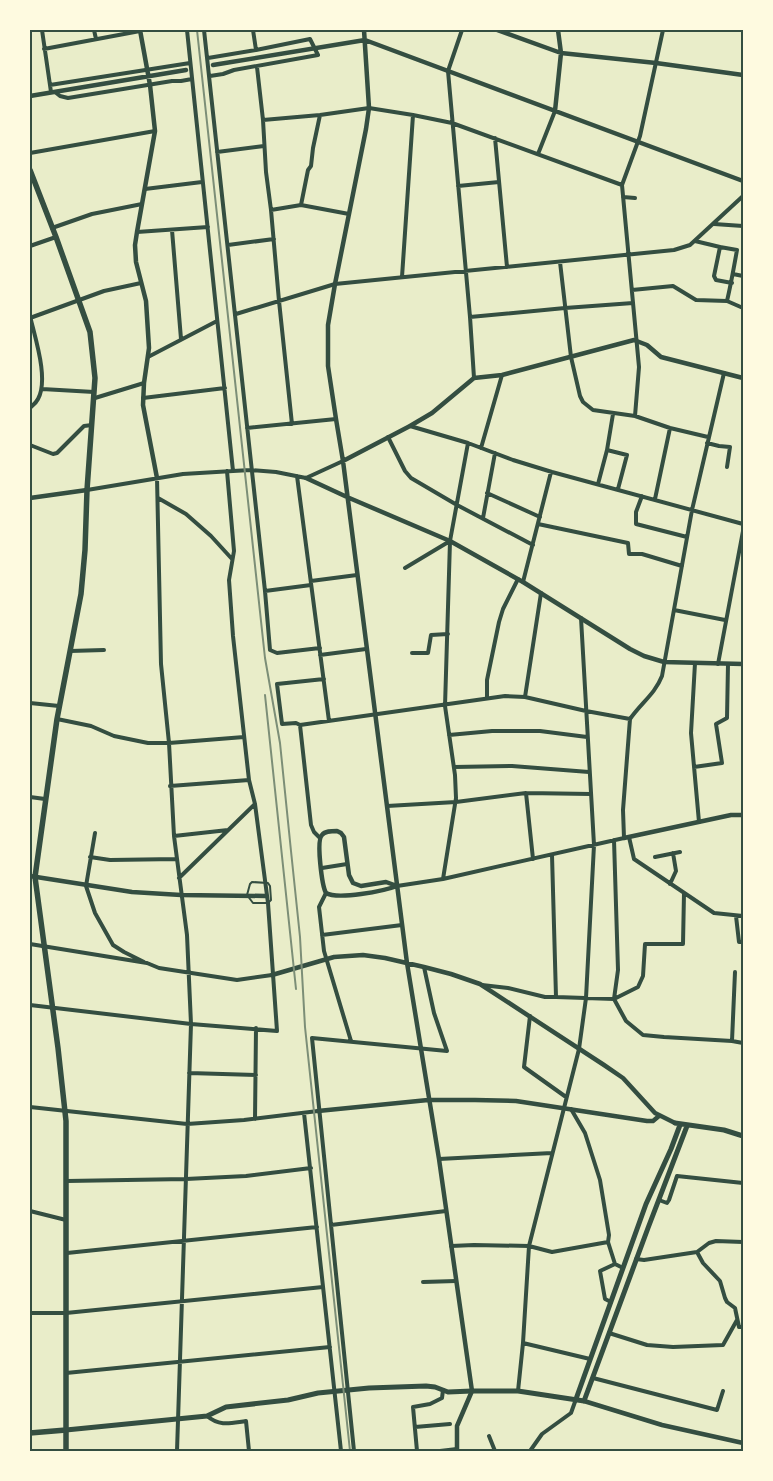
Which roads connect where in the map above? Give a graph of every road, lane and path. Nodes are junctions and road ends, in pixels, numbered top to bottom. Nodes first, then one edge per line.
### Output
1 (42, 30) edge
2 (94, 30) edge
3 (140, 30) edge
4 (187, 30) edge
5 (204, 30) edge
6 (253, 30) edge
7 (364, 30) edge
8 (462, 30) edge
9 (497, 30) edge
10 (558, 30) edge
11 (663, 30) edge
12 (96, 39) junction
13 (365, 40) junction
14 (315, 48) junction
15 (44, 49) junction
16 (256, 50) junction
17 (561, 53) junction
18 (208, 58) junction
19 (190, 63) junction
20 (656, 63) junction
21 (213, 65) dead end
22 (257, 67) junction
23 (186, 70) dead end
24 (148, 71) junction
25 (448, 71) junction
26 (743, 75) edge
27 (210, 76) junction
28 (192, 79) junction
29 (150, 83) junction
30 (50, 85) junction
31 (53, 92) junction
32 (30, 96) edge
33 (369, 108) junction
34 (555, 111) junction
35 (320, 115) junction
36 (413, 115) junction
37 (263, 120) junction
38 (452, 123) junction
39 (155, 131) junction
40 (495, 138) junction
41 (638, 141) junction
42 (264, 146) junction
43 (217, 152) junction
44 (30, 153) edge
45 (538, 154) junction
46 (30, 170) edge
47 (743, 181) edge
48 (202, 182) junction
49 (499, 182) junction
50 (622, 185) junction
51 (458, 186) junction
52 (145, 189) junction
53 (743, 196) edge
54 (623, 197) junction
55 (635, 198) dead end
56 (142, 204) junction
57 (301, 206) junction
58 (271, 210) junction
59 (349, 214) junction
60 (714, 224) junction
61 (743, 226) edge
62 (208, 227) junction
63 (52, 228) junction
64 (172, 230) junction
65 (137, 232) junction
66 (56, 237) junction
67 (274, 239) junction
68 (695, 241) junction
69 (228, 245) junction
70 (30, 246) edge
71 (720, 247) junction
72 (737, 250) junction
73 (743, 252) edge
74 (629, 255) junction
75 (560, 262) junction
76 (507, 267) junction
77 (466, 271) junction
78 (733, 274) junction
79 (743, 276) edge
80 (402, 277) junction
81 (141, 283) junction
82 (732, 283) junction
83 (335, 284) junction
84 (632, 290) junction
85 (79, 301) junction
86 (279, 301) junction
87 (727, 301) junction
88 (633, 303) junction
89 (565, 308) junction
90 (743, 308) edge
91 (236, 314) junction
92 (30, 317) edge
93 (470, 317) junction
94 (217, 321) junction
95 (181, 339) junction
96 (637, 341) junction
97 (571, 357) junction
98 (148, 358) junction
99 (724, 373) junction
100 (502, 375) junction
101 (474, 378) junction
102 (743, 378) edge
103 (144, 383) junction
104 (226, 388) junction
105 (42, 389) junction
106 (95, 395) junction
107 (143, 398) junction
108 (30, 408) edge
109 (613, 414) junction
110 (635, 416) junction
111 (336, 419) junction
112 (292, 424) junction
113 (92, 425) junction
114 (410, 426) junction
115 (247, 428) junction
116 (670, 428) junction
117 (388, 437) junction
118 (708, 437) junction
119 (468, 443) junction
120 (707, 443) junction
121 (30, 445) edge
122 (481, 448) junction
123 (607, 450) junction
124 (495, 453) junction
125 (343, 461) junction
126 (727, 467) dead end
127 (251, 470) junction
128 (227, 471) junction
129 (233, 471) junction
130 (551, 472) junction
131 (297, 476) junction
132 (157, 478) junction
133 (306, 478) junction
134 (598, 484) junction
135 (618, 489) junction
136 (86, 490) junction
137 (488, 493) junction
138 (642, 496) junction
139 (347, 497) junction
140 (30, 498) edge
141 (158, 498) junction
142 (655, 499) junction
143 (457, 505) junction
144 (692, 510) junction
145 (540, 517) junction
146 (483, 518) junction
147 (538, 524) junction
148 (743, 524) edge
149 (743, 530) edge
150 (687, 537) junction
151 (450, 541) junction
152 (533, 545) junction
153 (232, 559) junction
154 (682, 566) junction
155 (405, 568) dead end
156 (357, 575) junction
157 (518, 579) junction
158 (523, 582) junction
159 (311, 583) junction
160 (265, 591) junction
161 (541, 592) junction
162 (674, 610) junction
163 (581, 618) junction
164 (725, 620) junction
165 (448, 634) junction
166 (320, 648) junction
167 (366, 649) junction
168 (104, 650) dead end
169 (70, 651) junction
170 (412, 653) dead end
171 (320, 655) junction
172 (664, 662) junction
173 (695, 663) junction
174 (718, 664) junction
175 (728, 664) junction
176 (743, 664) edge
177 (324, 679) junction
178 (525, 697) junction
179 (487, 698) junction
180 (30, 702) edge
181 (59, 706) junction
182 (445, 706) junction
183 (586, 711) junction
184 (376, 715) junction
185 (57, 719) junction
186 (630, 719) junction
187 (329, 721) junction
188 (300, 725) junction
189 (449, 734) junction
190 (244, 737) junction
191 (587, 738) junction
192 (169, 743) junction
193 (454, 767) junction
194 (694, 767) junction
195 (589, 772) junction
196 (249, 780) junction
197 (170, 786) junction
198 (526, 794) junction
199 (591, 794) junction
200 (30, 797) edge
201 (45, 799) junction
202 (456, 802) junction
203 (255, 804) junction
204 (387, 806) junction
205 (743, 815) edge
206 (699, 822) junction
207 (228, 830) junction
208 (95, 833) dead end
209 (174, 836) junction
210 (319, 837) junction
211 (626, 838) junction
212 (614, 840) junction
213 (594, 845) junction
214 (680, 852) dead end
215 (673, 853) junction
216 (552, 855) junction
217 (90, 857) junction
218 (655, 857) dead end
219 (177, 859) junction
220 (533, 859) junction
221 (347, 864) junction
222 (322, 868) junction
223 (33, 876) edge
224 (179, 878) junction
225 (443, 879) junction
226 (264, 882) junction
227 (670, 884) junction
228 (86, 886) junction
229 (397, 886) junction
230 (326, 893) junction
231 (684, 893) junction
232 (181, 894) junction
233 (247, 896) junction
234 (266, 896) junction
235 (268, 903) junction
236 (736, 916) junction
237 (743, 916) edge
238 (402, 925) junction
239 (322, 935) junction
240 (743, 942) edge
241 (30, 944) edge
242 (44, 946) junction
243 (121, 950) junction
244 (119, 959) junction
245 (326, 960) junction
246 (407, 963) junction
247 (147, 964) junction
248 (424, 966) junction
249 (189, 972) junction
250 (735, 972) dead end
251 (272, 974) junction
252 (480, 984) junction
253 (556, 997) junction
254 (586, 998) junction
255 (614, 999) junction
256 (30, 1005) edge
257 (53, 1008) junction
258 (530, 1016) junction
259 (191, 1024) junction
260 (256, 1028) junction
261 (351, 1041) junction
262 (732, 1041) junction
263 (743, 1043) edge
264 (421, 1049) junction
265 (578, 1049) junction
266 (189, 1073) junction
267 (256, 1075) junction
268 (566, 1097) junction
269 (428, 1100) junction
270 (30, 1107) edge
271 (563, 1108) junction
272 (571, 1109) junction
273 (65, 1111) junction
274 (318, 1111) junction
275 (304, 1113) junction
276 (659, 1116) junction
277 (255, 1119) junction
278 (187, 1124) junction
279 (678, 1124) junction
280 (687, 1126) junction
281 (743, 1136) edge
282 (552, 1153) junction
283 (438, 1159) junction
284 (311, 1168) junction
285 (186, 1180) junction
286 (67, 1181) junction
287 (743, 1183) edge
288 (659, 1200) junction
289 (30, 1211) edge
290 (446, 1211) junction
291 (66, 1220) junction
292 (331, 1225) junction
293 (317, 1227) junction
294 (184, 1241) junction
295 (608, 1242) junction
296 (743, 1242) edge
297 (451, 1246) junction
298 (529, 1246) junction
299 (697, 1252) junction
300 (67, 1253) junction
301 (636, 1259) junction
302 (615, 1264) junction
303 (623, 1268) junction
304 (456, 1281) junction
305 (423, 1282) dead end
306 (430, 1282) junction
307 (323, 1287) junction
308 (431, 1288) dead end
309 (182, 1302) junction
310 (611, 1302) junction
311 (30, 1313) edge
312 (66, 1313) junction
313 (737, 1320) junction
314 (743, 1327) edge
315 (609, 1333) junction
316 (523, 1343) junction
317 (330, 1347) junction
318 (590, 1359) junction
319 (180, 1362) junction
320 (66, 1373) junction
321 (593, 1378) junction
322 (347, 1390) junction
323 (443, 1390) junction
324 (334, 1391) junction
325 (472, 1391) junction
326 (722, 1391) dead end
327 (518, 1392) junction
328 (576, 1399) junction
329 (584, 1401) junction
330 (207, 1416) junction
331 (178, 1418) junction
332 (450, 1424) dead end
333 (415, 1427) junction
334 (66, 1430) junction
335 (30, 1433) edge
336 (489, 1436) dead end
337 (743, 1443) edge
338 (457, 1450) edge
339 (66, 1451) edge
340 (178, 1451) edge
341 (249, 1451) edge
342 (340, 1451) edge
343 (354, 1451) edge
344 (417, 1451) edge
345 (440, 1451) edge
346 (495, 1451) edge
347 (530, 1451) edge

1 - 15 street
2 - 12 street
3 - 12 street
3 - 24 street
4 - 19 street
5 - 18 street
6 - 16 street
7 - 13 street
8 - 25 street
9 - 17 street
10 - 17 street
11 - 20 street
12 - 15 street
13 - 14 street
13 - 25 street
13 - 33 street
14 - 16 street
14 - 21 street
14 - 22 street
15 - 30 street
16 - 18 street
17 - 20 street
17 - 34 street
18 - 27 street
19 - 24 street
19 - 28 street
20 - 26 street
20 - 41 street
22 - 27 street
22 - 37 street
23 - 31 street
24 - 29 street
24 - 30 street
25 - 34 street
25 - 38 street
27 - 43 street
28 - 29 street
28 - 48 street
29 - 31 street
29 - 39 street
30 - 31 street
31 - 32 street
33 - 35 street
33 - 36 street
33 - 59 street
34 - 41 street
34 - 45 street
35 - 37 street
35 - 57 street
36 - 38 street
36 - 80 street
37 - 42 street
38 - 40 street
38 - 51 street
39 - 44 street
39 - 52 street
40 - 45 street
40 - 49 street
41 - 47 street
41 - 50 street
42 - 43 street
42 - 58 street
43 - 69 street
45 - 50 street
46 - 63 main road
48 - 52 street
48 - 62 street
49 - 51 street
49 - 76 street
50 - 54 street
51 - 77 street
52 - 56 street
53 - 60 street
54 - 55 street
54 - 74 street
56 - 63 street
56 - 65 street
57 - 58 street
57 - 59 street
58 - 67 street
59 - 83 street
60 - 61 street
60 - 68 street
62 - 64 street
62 - 94 street
63 - 66 main road
64 - 65 street
64 - 95 street
65 - 81 street
66 - 70 street
66 - 85 main road
67 - 69 street
67 - 86 street
68 - 71 street
68 - 74 street
69 - 91 street
71 - 72 street
71 - 82 street
72 - 73 street
72 - 78 street
74 - 75 street
74 - 84 street
75 - 76 street
75 - 89 street
76 - 77 street
77 - 80 street
77 - 93 street
78 - 79 street
78 - 82 street
80 - 83 street
81 - 85 street
81 - 98 street
82 - 87 street
83 - 86 street
83 - 111 street
84 - 87 street
84 - 88 street
85 - 92 street
85 - 106 main road
86 - 91 street
86 - 112 street
87 - 90 street
88 - 89 street
88 - 96 street
89 - 93 street
89 - 97 street
91 - 115 street
92 - 105 street
93 - 101 street
94 - 95 street
94 - 104 street
95 - 98 street
96 - 97 street
96 - 99 street
96 - 110 street
97 - 100 street
97 - 109 street
98 - 103 street
99 - 102 street
99 - 118 street
100 - 101 street
100 - 122 street
101 - 114 street
103 - 106 street
103 - 107 street
104 - 107 street
104 - 129 street
105 - 106 street
105 - 108 street
106 - 113 main road
107 - 132 street
109 - 110 street
109 - 123 street
110 - 116 street
111 - 112 street
111 - 125 street
112 - 115 street
113 - 121 street
113 - 136 main road
114 - 117 street
114 - 119 street
115 - 127 street
116 - 118 street
116 - 142 street
117 - 125 street
117 - 143 street
118 - 120 street
119 - 122 street
119 - 143 street
120 - 126 street
120 - 144 street
122 - 124 street
123 - 134 street
123 - 135 street
124 - 130 street
124 - 137 street
125 - 133 street
125 - 139 street
127 - 129 street
127 - 131 street
127 - 160 street
128 - 129 street
128 - 132 street
128 - 153 street
130 - 134 street
130 - 145 street
131 - 133 street
131 - 159 street
132 - 136 street
132 - 141 street
133 - 139 street
134 - 135 street
135 - 138 street
136 - 140 street
136 - 169 main road
137 - 145 street
137 - 146 street
138 - 142 street
138 - 150 street
139 - 151 street
139 - 156 street
141 - 153 street
141 - 192 street
142 - 144 street
143 - 146 street
143 - 151 street
144 - 148 street
144 - 150 street
145 - 147 street
146 - 152 street
147 - 152 street
147 - 154 street
149 - 164 street
150 - 154 street
151 - 155 street
151 - 157 street
151 - 165 street
152 - 158 street
153 - 190 street
154 - 162 street
156 - 159 street
156 - 167 street
157 - 158 street
157 - 179 street
158 - 161 street
159 - 160 street
159 - 166 street
160 - 166 street
161 - 163 street
161 - 178 street
162 - 164 street
162 - 172 street
163 - 172 street
163 - 183 street
164 - 174 street
165 - 170 street
165 - 182 street
166 - 171 street
167 - 171 street
167 - 184 street
168 - 169 street
169 - 181 main road
171 - 177 street
172 - 173 street
172 - 186 street
173 - 174 street
173 - 194 street
174 - 175 street
175 - 176 street
175 - 194 street
177 - 187 street
177 - 188 street
178 - 179 street
178 - 183 street
179 - 182 street
180 - 181 street
181 - 185 main road
182 - 184 street
182 - 189 street
183 - 186 street
183 - 191 street
184 - 187 street
184 - 204 street
185 - 192 street
185 - 201 main road
186 - 211 street
187 - 188 street
188 - 210 street
189 - 191 street
189 - 193 street
190 - 192 street
190 - 196 street
191 - 195 street
192 - 197 street
193 - 195 street
193 - 202 street
194 - 206 street
195 - 199 street
196 - 197 street
196 - 203 street
197 - 209 street
198 - 199 street
198 - 202 street
198 - 220 street
199 - 213 street
200 - 201 street
201 - 223 main road
202 - 204 street
202 - 225 street
203 - 207 street
203 - 226 street
204 - 229 street
205 - 206 street
206 - 211 street
207 - 209 street
207 - 224 street
208 - 217 street
209 - 219 street
210 - 221 street
210 - 222 street
211 - 212 street
211 - 227 street
212 - 213 street
212 - 255 street
213 - 216 street
213 - 254 street
214 - 215 street
215 - 218 street
215 - 227 street
216 - 220 street
216 - 253 street
217 - 219 street
217 - 228 street
219 - 224 street
220 - 225 street
221 - 222 street
221 - 229 street
222 - 230 street
223 - 228 street
223 - 242 main road
224 - 232 street
225 - 229 street
226 - 233 lane
226 - 234 street
226 - 235 lane
227 - 231 street
228 - 232 street
228 - 243 street
229 - 230 street
229 - 238 street
230 - 239 street
231 - 236 street
231 - 255 street
232 - 233 street
232 - 249 street
233 - 234 street
233 - 235 lane
234 - 235 street
235 - 251 street
236 - 237 street
236 - 240 street
238 - 239 street
238 - 246 street
239 - 245 street
241 - 242 street
242 - 244 street
242 - 257 main road
243 - 244 street
243 - 247 street
244 - 247 street
245 - 246 street
245 - 251 street
245 - 261 street
246 - 248 street
246 - 264 street
247 - 249 street
248 - 252 street
248 - 264 street
249 - 251 street
249 - 259 street
250 - 262 street
251 - 260 street
252 - 253 street
252 - 258 street
253 - 254 street
254 - 255 street
254 - 265 street
255 - 262 street
256 - 257 street
257 - 259 street
257 - 273 main road
258 - 265 street
258 - 268 street
259 - 260 street
259 - 266 street
260 - 267 street
261 - 264 street
261 - 274 street
262 - 263 street
264 - 269 street
265 - 268 street
265 - 276 street
266 - 267 street
266 - 278 street
267 - 277 street
268 - 271 street
269 - 271 street
269 - 274 street
269 - 283 street
270 - 273 street
271 - 272 street
271 - 282 street
272 - 276 street
272 - 295 street
273 - 278 street
273 - 286 main road
274 - 275 street
274 - 292 street
275 - 277 street
275 - 284 street
276 - 279 street
277 - 278 street
278 - 285 street
279 - 280 main road
279 - 303 main road
280 - 281 main road
280 - 288 main road
282 - 283 street
282 - 298 street
283 - 290 street
284 - 285 street
284 - 293 street
285 - 286 street
285 - 294 street
286 - 291 main road
287 - 288 street
288 - 301 main road
289 - 291 street
290 - 292 street
290 - 297 street
291 - 300 main road
292 - 322 street
293 - 294 street
293 - 307 street
294 - 300 street
294 - 309 street
295 - 298 street
295 - 302 street
296 - 299 street
297 - 298 street
297 - 304 street
298 - 316 street
299 - 301 street
299 - 313 street
300 - 312 main road
301 - 315 main road
302 - 303 street
302 - 310 street
303 - 310 main road
304 - 306 street
304 - 325 street
305 - 306 street
306 - 308 street
307 - 309 street
307 - 317 street
309 - 312 street
309 - 319 street
310 - 318 main road
311 - 312 street
312 - 320 main road
313 - 314 street
313 - 315 street
315 - 321 main road
316 - 318 street
316 - 327 street
317 - 319 street
317 - 324 street
318 - 328 main road
319 - 320 street
319 - 331 street
320 - 334 main road
321 - 326 street
321 - 329 main road
322 - 323 main road
322 - 324 main road
322 - 343 street
323 - 325 main road
323 - 333 street
324 - 330 main road
324 - 342 street
325 - 327 main road
325 - 338 street
327 - 328 main road
328 - 329 main road
328 - 347 street
329 - 337 street
330 - 331 main road
330 - 341 street
331 - 334 main road
331 - 340 street
332 - 333 street
333 - 344 street
334 - 335 main road
334 - 339 main road
336 - 346 street
338 - 345 street

